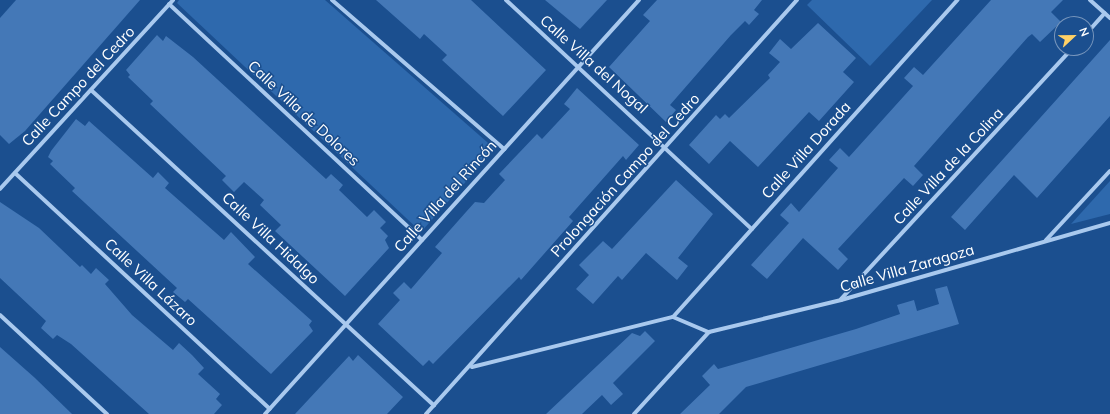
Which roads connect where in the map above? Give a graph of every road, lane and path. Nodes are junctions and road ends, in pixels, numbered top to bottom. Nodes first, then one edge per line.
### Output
1 (173, 0) edge
2 (332, 0) edge
3 (506, 0) edge
4 (639, 0) edge
5 (797, 0) edge
6 (958, 0) edge
7 (1090, 0) edge
8 (169, 4) junction
9 (1105, 13) junction
10 (1110, 18) edge
11 (1094, 25) edge
12 (1066, 56) edge
13 (579, 66) junction
14 (91, 90) junction
15 (667, 146) junction
16 (504, 149) junction
17 (1110, 171) edge
18 (15, 173) junction
19 (0, 189) edge
20 (1110, 223) edge
21 (752, 228) junction
22 (422, 240) junction
23 (1046, 240) junction
24 (840, 300) junction
25 (0, 315) edge
26 (673, 317) junction
27 (346, 324) junction
28 (709, 332) junction
29 (472, 367) junction
30 (434, 405) junction
31 (270, 409) junction
32 (106, 414) edge
33 (265, 414) edge
34 (426, 414) edge
35 (634, 414) edge

1 - 8 street, Calle Campo del Cedro
2 - 16 street
3 - 13 street, Calle Villa del Nogal
4 - 13 street, Calle Villa del Rincón
5 - 15 street, Prolongación Campo del Cedro
6 - 21 street, Calle Villa Dorada
7 - 9 street
8 - 14 street, Calle Campo del Cedro
8 - 22 street, Calle Villa de Dolores
9 - 10 street
9 - 11 street
12 - 24 street, Calle Villa de la Colina
13 - 15 street, Calle Villa del Nogal
13 - 16 street, Calle Villa del Rincón
14 - 18 street, Calle Campo del Cedro
14 - 27 street, Calle Villa Hidalgo
15 - 21 street, Calle Villa del Nogal
15 - 29 street, Prolongación Campo del Cedro
16 - 22 street, Calle Villa del Rincón
17 - 23 street
18 - 19 street, Calle Campo del Cedro
18 - 31 street, Calle Villa Lázaro
20 - 23 street, Calle Villa Zaragoza
21 - 26 street, Calle Villa Dorada
22 - 27 street, Calle Villa del Rincón
23 - 24 street, Calle Villa Zaragoza
24 - 28 street, Calle Villa Zaragoza
25 - 32 street
26 - 28 street
26 - 29 street
27 - 30 street, Calle Villa Hidalgo
27 - 31 street, Calle Villa del Rincón
28 - 35 street
29 - 30 street, Prolongación Campo del Cedro
30 - 34 street, Prolongación Campo del Cedro
31 - 33 street, Calle Villa del Rincón

